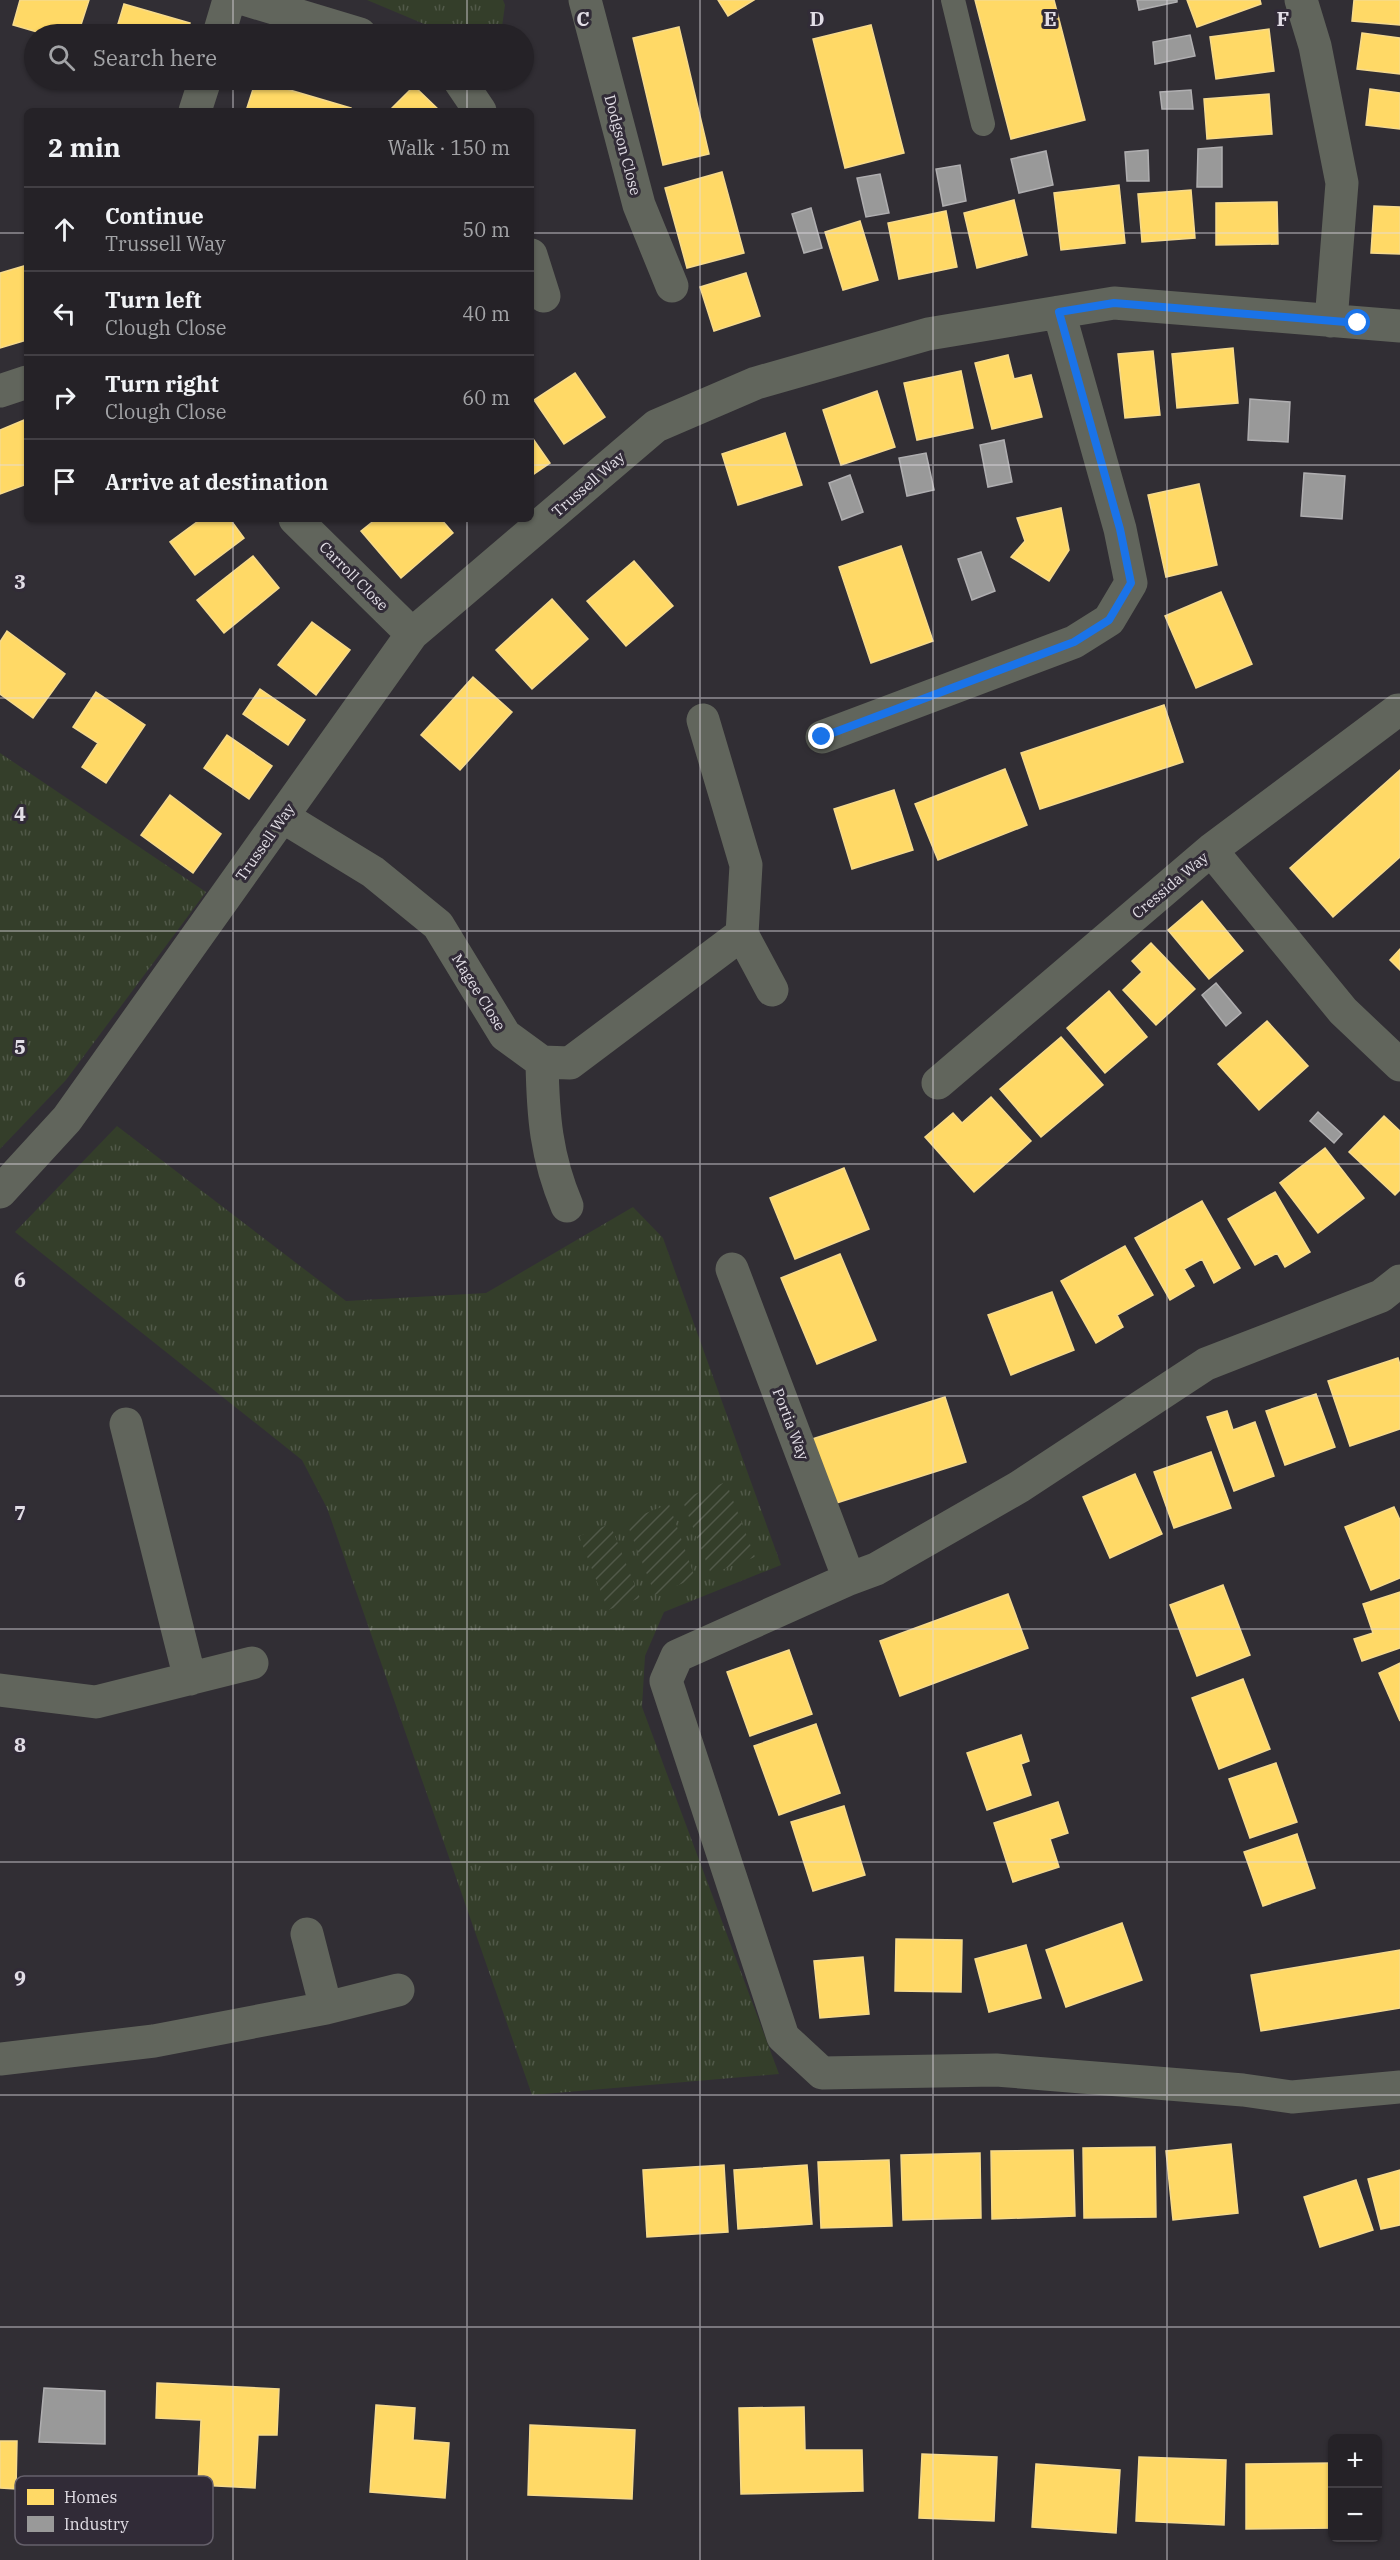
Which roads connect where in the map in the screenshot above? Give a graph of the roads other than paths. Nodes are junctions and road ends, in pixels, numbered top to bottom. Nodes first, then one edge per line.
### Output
1 (230, 0) edge
2 (247, 0) edge
3 (585, 0) edge
4 (952, 0) edge
5 (1301, 0) edge
6 (222, 24) edge
7 (327, 24) edge
8 (202, 90) edge
9 (466, 90) edge
10 (196, 108) edge
11 (478, 108) edge
12 (983, 124) dead end
13 (534, 264) edge
14 (672, 286) dead end
15 (544, 296) dead end
16 (1059, 312) junction
17 (1331, 321) junction
18 (1400, 326) edge
19 (24, 383) edge
20 (0, 391) edge
21 (298, 522) edge
22 (412, 634) junction
23 (1398, 710) dead end
24 (703, 720) dead end
25 (822, 737) dead end
26 (283, 817) junction
27 (1211, 850) junction
28 (742, 934) junction
29 (772, 990) dead end
30 (542, 1062) junction
31 (1400, 1065) edge
32 (938, 1083) dead end
33 (0, 1191) edge
34 (567, 1206) dead end
35 (732, 1269) dead end
36 (1400, 1281) edge
37 (126, 1424) dead end
38 (849, 1579) junction
39 (252, 1663) dead end
40 (190, 1678) junction
41 (0, 1690) edge
42 (307, 1934) dead end
43 (398, 1990) dead end
44 (326, 2008) junction
45 (0, 2059) edge
46 (1400, 2087) edge

1 - 6 street
2 - 7 street
3 - 14 street, Dodgson Close
4 - 12 lane
5 - 17 street
8 - 10 street
9 - 11 street
13 - 15 street
16 - 17 street, Trussell Way
16 - 22 street, Trussell Way
16 - 25 street
17 - 18 street, Trussell Way
19 - 20 street
21 - 22 street, Carroll Close
22 - 26 street, Trussell Way
23 - 27 street
24 - 28 street
26 - 30 street, Magee Close
26 - 33 street, Trussell Way
27 - 31 street, Cressida Way
27 - 32 street, Cressida Way
28 - 29 street
28 - 30 street
30 - 34 street
35 - 38 street, Portia Way
36 - 38 street
37 - 40 street
38 - 46 street
39 - 40 street
40 - 41 street
42 - 44 street
43 - 44 street
44 - 45 street

